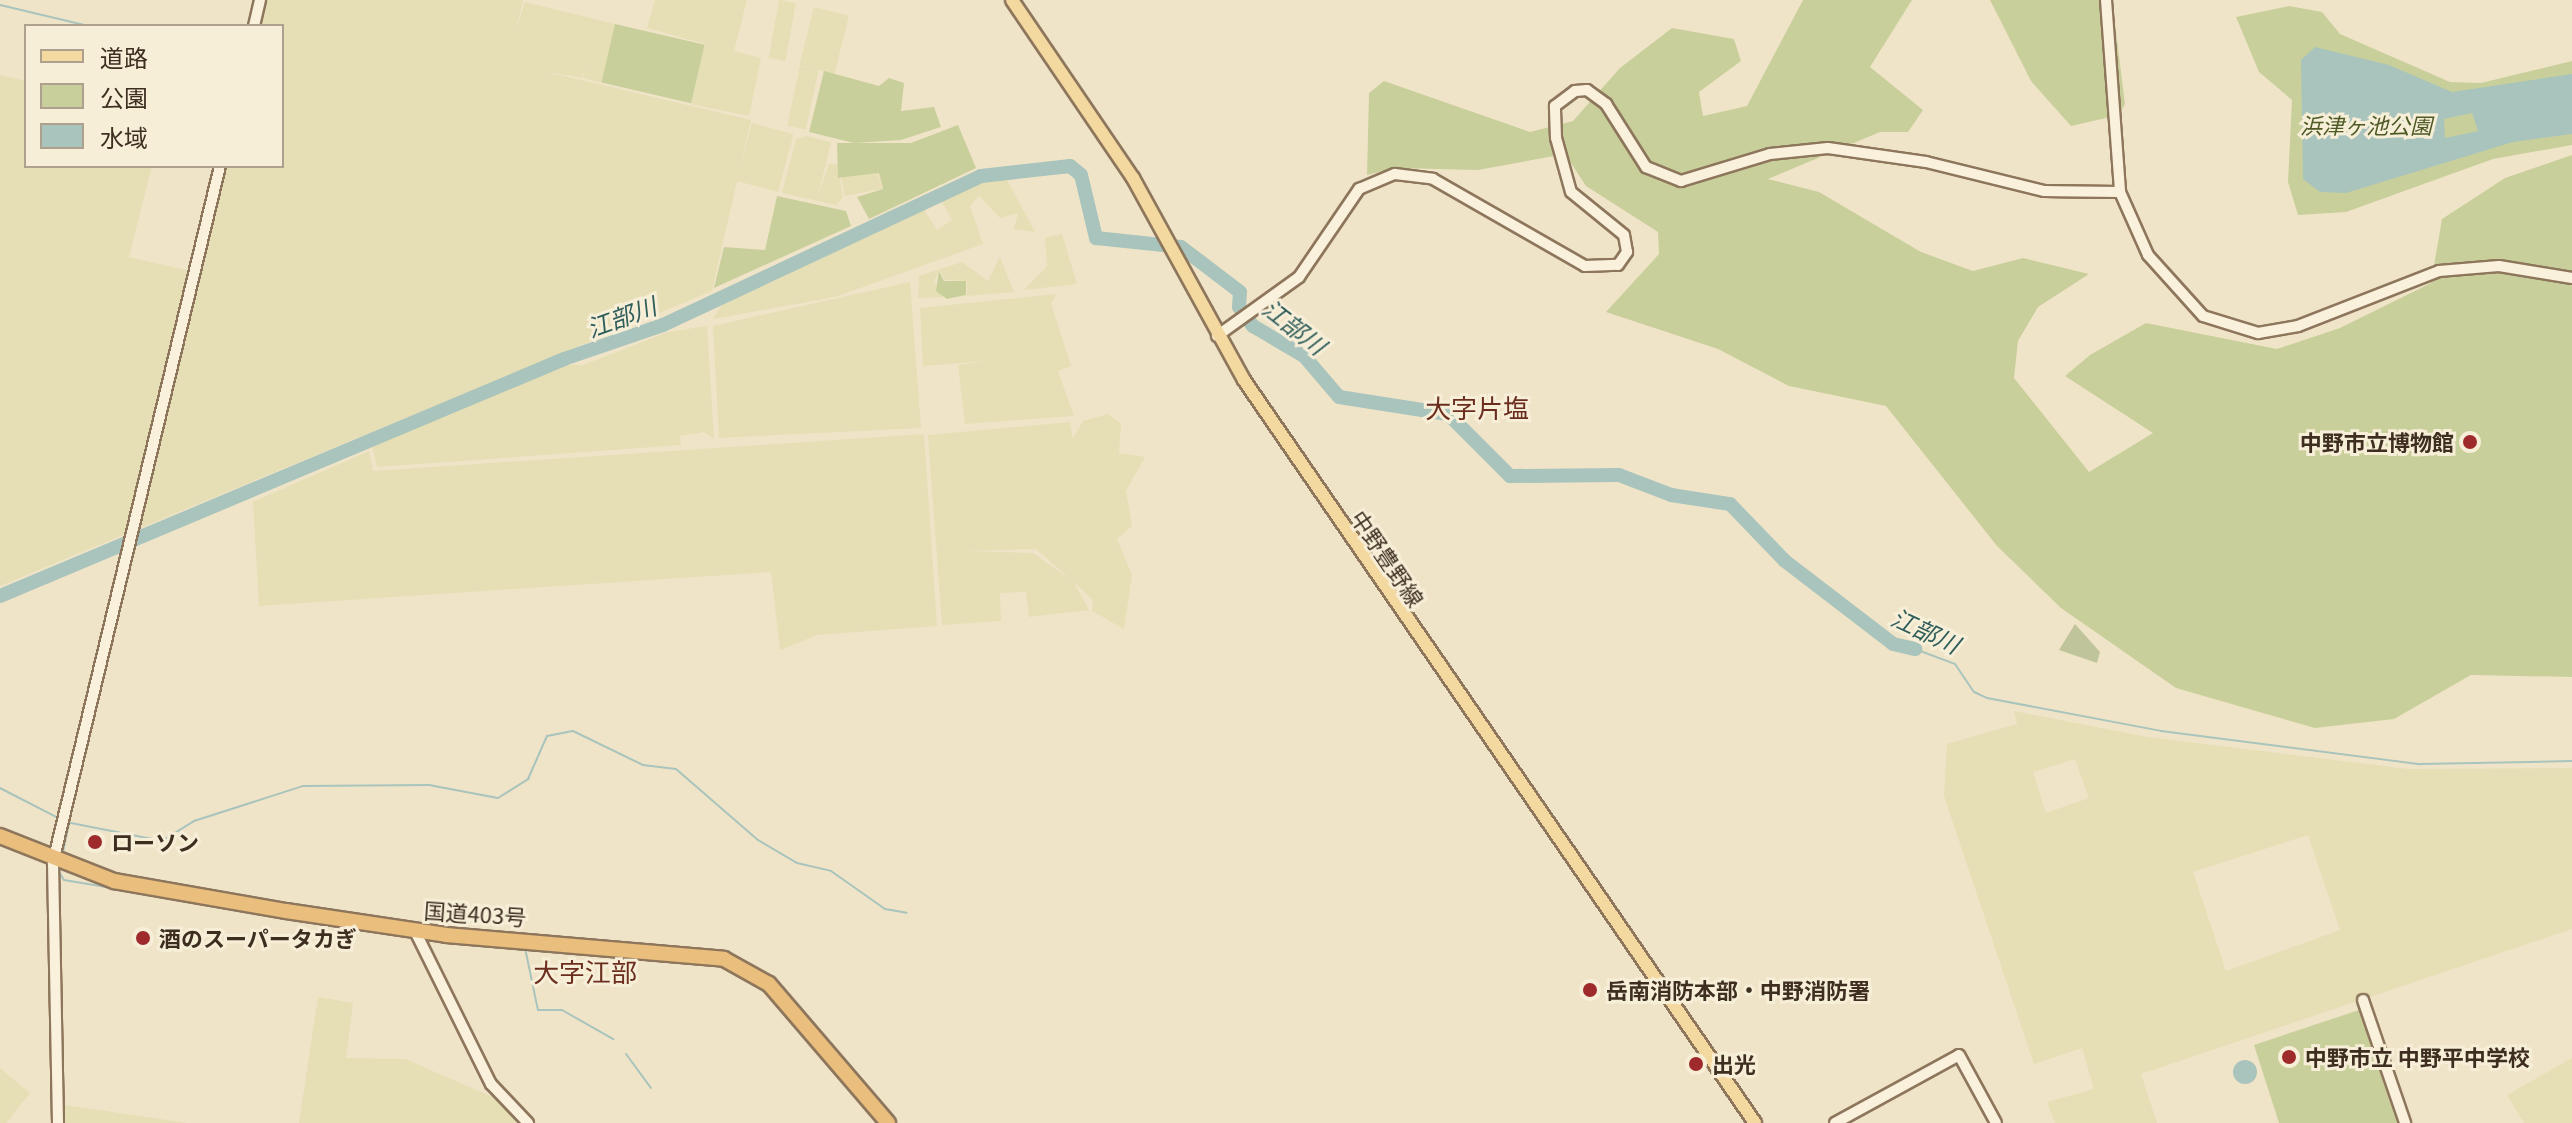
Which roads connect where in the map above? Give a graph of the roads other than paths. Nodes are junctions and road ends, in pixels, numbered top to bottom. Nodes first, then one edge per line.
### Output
1 (260, 0) edge
2 (1012, 0) edge
3 (2106, 0) edge
4 (254, 24) edge
5 (220, 168) edge
6 (2120, 192) junction
7 (2572, 278) edge
8 (1217, 336) junction
9 (0, 836) edge
10 (53, 862) junction
11 (415, 931) junction
12 (2363, 1000) dead end
13 (58, 1123) edge
14 (528, 1123) edge
15 (888, 1123) edge
16 (1755, 1123) edge
17 (1835, 1123) edge
18 (1996, 1123) edge
19 (2405, 1123) edge

1 - 4 street
2 - 8 main road, 中野豊野線
3 - 6 street
5 - 10 street
6 - 7 street
6 - 8 street
8 - 16 main road, 中野豊野線
9 - 10 highway, 国道403号
10 - 11 highway, 国道403号
10 - 13 street
11 - 14 street
11 - 15 highway, 国道403号
12 - 19 street
17 - 18 street

